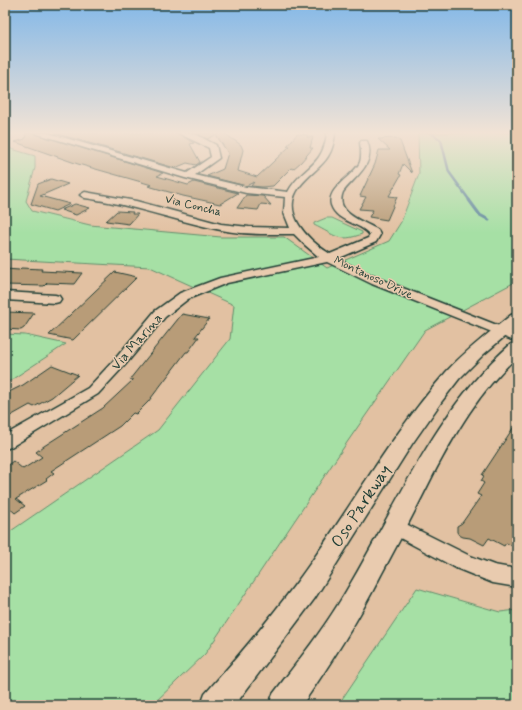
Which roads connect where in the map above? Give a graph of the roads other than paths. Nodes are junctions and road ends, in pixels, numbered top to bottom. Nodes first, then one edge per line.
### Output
1 (153, 166) edge
2 (203, 166) edge
3 (316, 166) edge
4 (362, 166) edge
5 (188, 176) junction
6 (85, 195) dead end
7 (290, 195) junction
8 (297, 231) junction
9 (329, 258) junction
10 (5, 296) edge
11 (55, 299) dead end
12 (511, 329) edge
13 (517, 348) edge
14 (5, 443) edge
15 (394, 526) junction
16 (517, 578) edge
17 (216, 705) edge
18 (284, 705) edge

1 - 5 street
2 - 5 street
3 - 7 street
4 - 9 street, Via Marina
5 - 7 street
6 - 8 street, Via Concha
7 - 8 street, Montanoso Drive
8 - 9 street, Montanoso Drive
9 - 12 street, Montanoso Drive
9 - 14 street, Via Marina
10 - 11 street
12 - 17 main road, Oso Parkway
13 - 15 main road
15 - 16 street
15 - 18 main road

